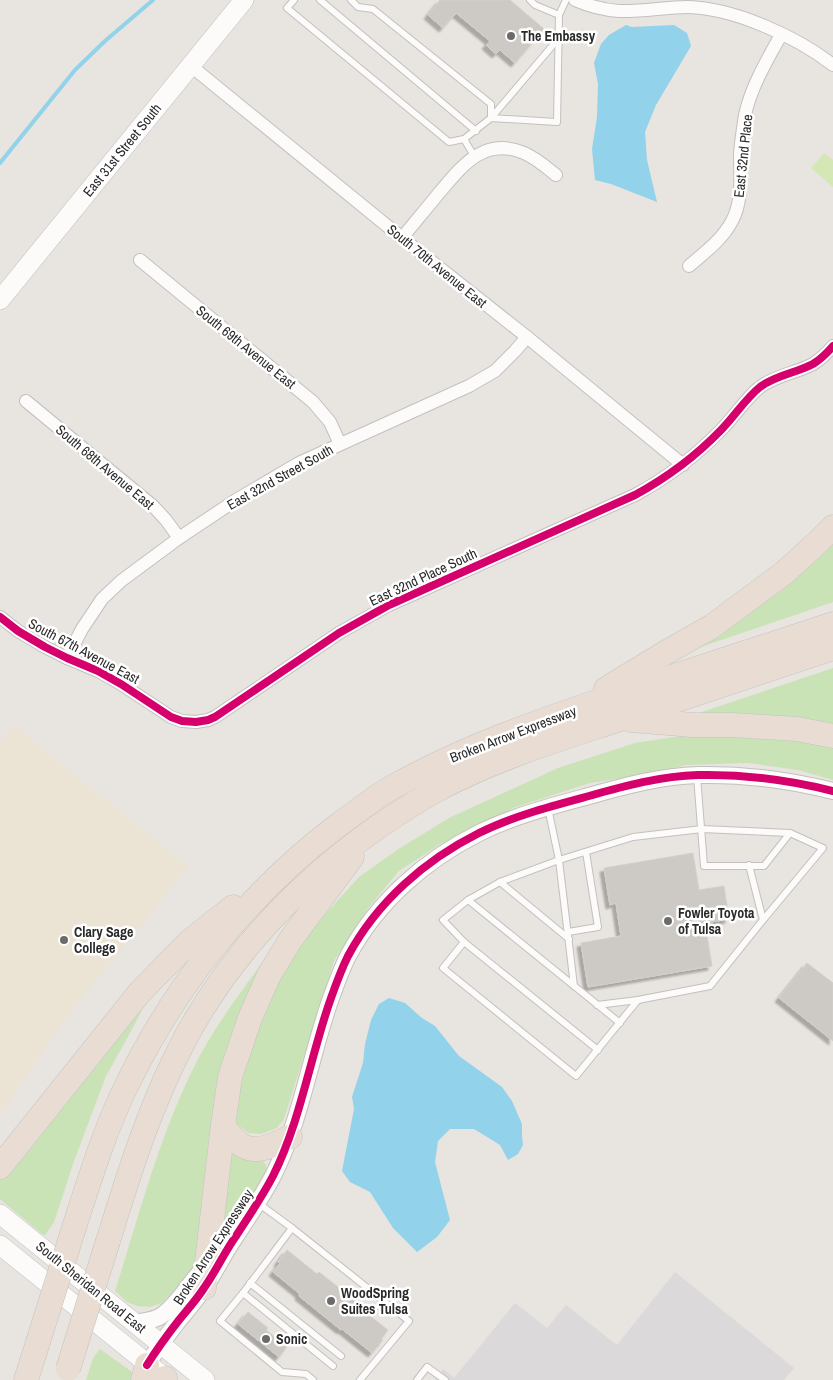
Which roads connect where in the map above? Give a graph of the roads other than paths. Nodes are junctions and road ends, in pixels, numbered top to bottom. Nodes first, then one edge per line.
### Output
1 (244, 0) edge
2 (294, 0) edge
3 (320, 0) edge
4 (351, 0) edge
5 (530, 0) edge
6 (566, 0) edge
7 (575, 0) edge
8 (707, 4) edge
9 (559, 15) junction
10 (781, 35) junction
11 (558, 38) junction
12 (833, 65) edge
13 (191, 66) junction
14 (490, 118) junction
15 (476, 131) junction
16 (464, 139) junction
17 (474, 156) junction
18 (556, 175) dead end
19 (402, 238) junction
20 (140, 260) dead end
21 (689, 266) dead end
22 (0, 300) edge
23 (527, 338) junction
24 (833, 346) edge
25 (26, 401) dead end
26 (340, 444) junction
27 (683, 465) junction
28 (833, 526) edge
29 (179, 538) junction
30 (0, 617) edge
31 (833, 624) edge
32 (833, 648) edge
33 (67, 658) junction
34 (572, 710) junction
35 (619, 719) junction
36 (182, 721) joint
37 (833, 736) edge
38 (697, 775) junction
39 (833, 791) edge
40 (548, 807) junction
41 (702, 829) junction
42 (373, 830) junction
43 (790, 833) junction
44 (316, 843) junction
45 (586, 852) junction
46 (559, 860) junction
47 (749, 865) junction
48 (500, 882) junction
49 (468, 900) junction
50 (763, 920) junction
51 (568, 935) junction
52 (464, 942) junction
53 (574, 986) junction
54 (638, 1000) junction
55 (597, 1005) junction
56 (620, 1023) junction
57 (598, 1050) junction
58 (223, 1125) junction
59 (290, 1138) junction
60 (0, 1167) edge
61 (258, 1203) junction
62 (0, 1214) edge
63 (292, 1228) junction
64 (0, 1246) edge
65 (226, 1251) junction
66 (205, 1277) junction
67 (250, 1283) junction
68 (242, 1293) junction
69 (134, 1322) junction
70 (161, 1344) junction
71 (341, 1356) dead end
72 (333, 1366) dead end
73 (66, 1375) edge
74 (157, 1377) edge
75 (26, 1380) edge
76 (205, 1380) edge
77 (313, 1380) edge
78 (360, 1380) edge
79 (417, 1380) edge
80 (445, 1380) edge

1 - 13 main road, East 31st Street South
2 - 16 lane
3 - 15 lane
4 - 14 lane
5 - 9 lane
6 - 9 lane
7 - 8 street
8 - 10 street
9 - 11 lane
10 - 12 street
10 - 21 street, East 32nd Place
11 - 14 lane
11 - 14 lane
13 - 19 street, South 70th Avenue East
13 - 22 main road, East 31st Street South
14 - 15 lane
15 - 16 lane
16 - 17 lane
17 - 18 street
17 - 19 street
19 - 23 street, South 70th Avenue East
20 - 26 street, South 69th Avenue East
23 - 26 street, East 32nd Street South
23 - 27 street, South 70th Avenue East
24 - 27 street, East 32nd Place South
25 - 29 street, South 68th Avenue East
26 - 29 street, East 32nd Street South
27 - 36 street, East 32nd Place South
28 - 34 highway
29 - 33 street, East 32nd Street South
30 - 33 street, South 67th Avenue East
31 - 34 highway, Broken Arrow Expressway
32 - 35 highway, Broken Arrow Expressway
33 - 36 street, South 67th Avenue East
34 - 44 highway, Broken Arrow Expressway
35 - 37 highway
35 - 42 highway, Broken Arrow Expressway
38 - 39 street, Broken Arrow Expressway
38 - 40 street, Broken Arrow Expressway
38 - 41 lane
40 - 46 lane
40 - 59 street, Broken Arrow Expressway
41 - 43 lane
41 - 45 lane
41 - 47 lane
42 - 58 highway
42 - 73 highway, Broken Arrow Expressway, bridge
43 - 47 lane
43 - 50 lane
44 - 60 highway
44 - 75 highway, Broken Arrow Expressway, bridge
45 - 46 lane
45 - 51 lane
46 - 48 lane
46 - 51 lane
47 - 50 lane
48 - 49 lane
48 - 51 lane
49 - 52 lane
49 - 53 lane
50 - 54 lane
51 - 53 lane
52 - 57 lane
52 - 57 lane
53 - 55 lane
54 - 55 lane
54 - 56 lane
55 - 56 lane
56 - 57 lane
58 - 59 highway
58 - 66 highway
59 - 61 street, Broken Arrow Expressway
61 - 63 lane
61 - 65 street, Broken Arrow Expressway
62 - 69 main road, South Sheridan Road East
63 - 67 lane
63 - 78 lane
64 - 74 main road, South Sheridan Road East
65 - 66 street, Broken Arrow Expressway
65 - 66 street, Broken Arrow Expressway
66 - 69 street, Broken Arrow Expressway
66 - 70 street, Broken Arrow Expressway
67 - 68 lane
67 - 71 lane
68 - 72 lane
68 - 77 lane
69 - 70 main road, South Sheridan Road East
70 - 74 street, Broken Arrow Expressway
70 - 76 main road, South Sheridan Road East
79 - 80 lane

